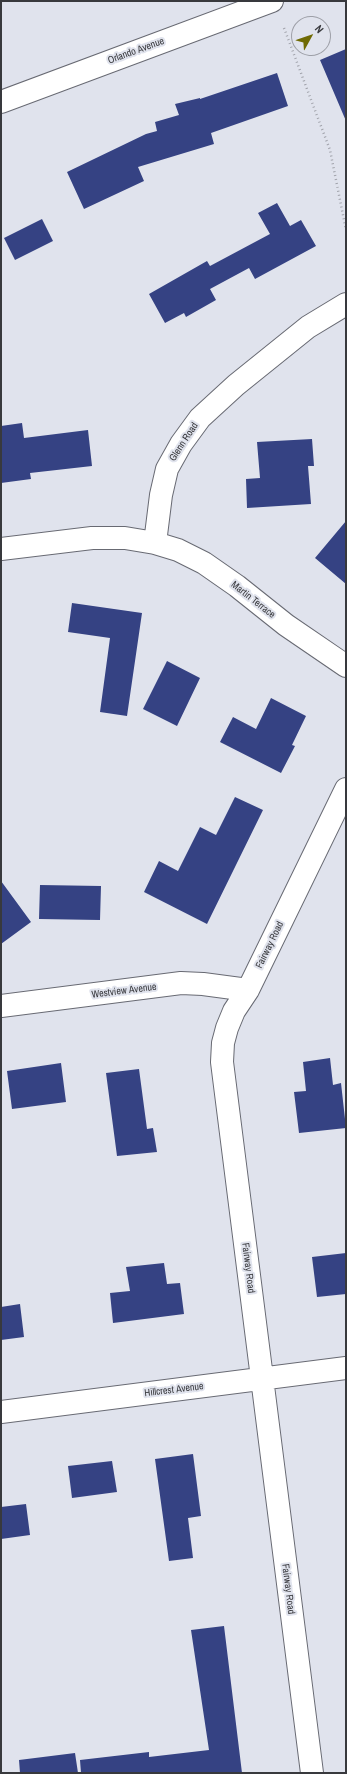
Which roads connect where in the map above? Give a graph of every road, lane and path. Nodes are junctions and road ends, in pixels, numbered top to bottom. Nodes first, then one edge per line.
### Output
1 (272, 1) edge
2 (284, 28) dead end
3 (1, 102) edge
4 (346, 230) edge
5 (346, 304) edge
6 (154, 544) junction
7 (1, 549) edge
8 (346, 666) edge
9 (346, 789) edge
10 (248, 990) junction
11 (1, 1006) edge
12 (346, 1368) edge
13 (261, 1379) junction
14 (1, 1412) edge
15 (312, 1773) edge

1 - 3 street, Orlando Avenue
2 - 4 path
5 - 6 street, Glenn Road
6 - 7 street
6 - 8 street, Martin Terrace
9 - 10 street, Fairway Road
10 - 11 street, Westview Avenue
10 - 13 street, Fairway Road
12 - 13 street, Hillcrest Avenue
13 - 14 street, Hillcrest Avenue
13 - 15 street, Fairway Road

